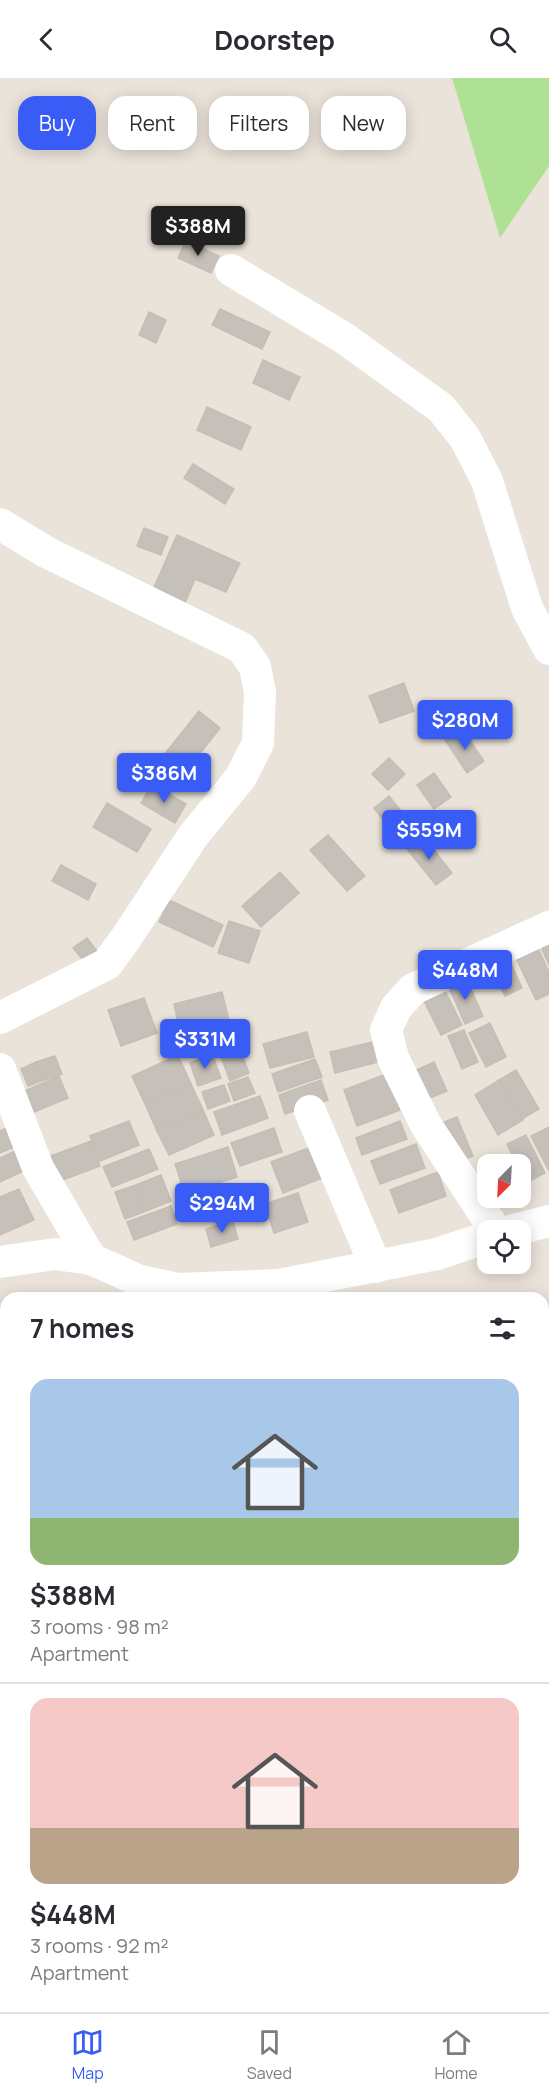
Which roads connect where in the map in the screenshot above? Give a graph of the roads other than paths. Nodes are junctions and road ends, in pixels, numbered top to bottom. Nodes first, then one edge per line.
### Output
1 (231, 270) dead end
2 (0, 524) edge
3 (549, 649) edge
4 (549, 927) edge
5 (0, 1018) edge
6 (0, 1069) edge
7 (310, 1111) dead end
8 (488, 1220) edge
9 (549, 1221) edge
10 (531, 1226) edge
11 (477, 1241) edge
12 (92, 1259) junction
13 (0, 1262) edge
14 (376, 1267) junction

1 - 3 street
2 - 5 street
4 - 8 street
6 - 12 street
7 - 14 street
9 - 10 street
11 - 14 street
12 - 13 street
12 - 14 street

